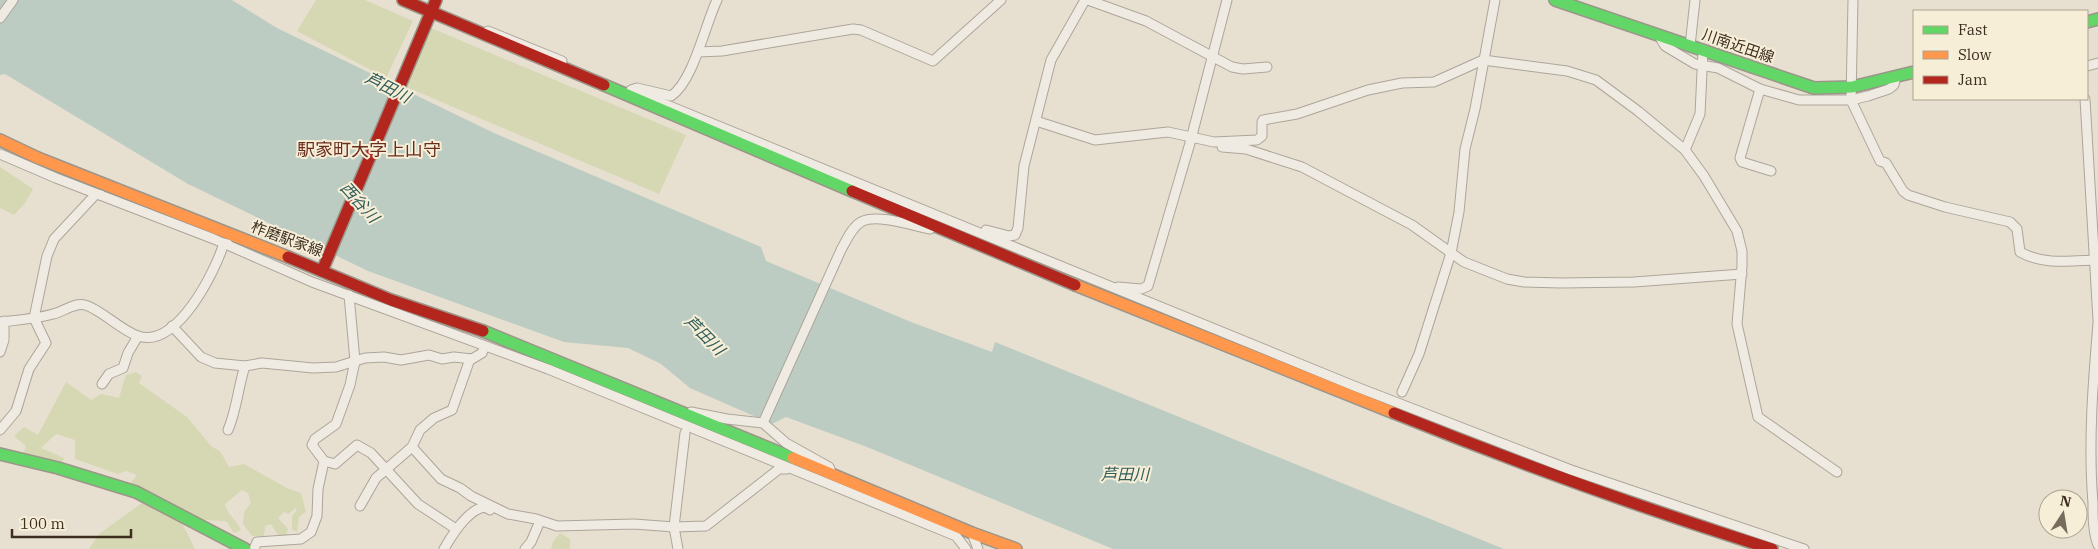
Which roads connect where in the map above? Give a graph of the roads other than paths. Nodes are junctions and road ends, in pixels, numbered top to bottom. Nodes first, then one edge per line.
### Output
1 (12, 0) edge
2 (436, 0) edge
3 (717, 0) edge
4 (1001, 0) edge
5 (1086, 0) edge
6 (1227, 0) edge
7 (1495, 0) edge
8 (1555, 0) edge
9 (1695, 0) edge
10 (1853, 0) edge
11 (409, 1) edge
12 (429, 16) junction
13 (0, 18) edge
14 (469, 29) junction
15 (1659, 36) junction
16 (1690, 46) junction
17 (1703, 50) junction
18 (698, 52) junction
19 (1212, 54) junction
20 (1483, 60) junction
21 (1702, 66) junction
22 (1267, 67) dead end
23 (1913, 72) edge
24 (1896, 77) junction
25 (1760, 88) junction
26 (1850, 88) junction
27 (631, 90) junction
28 (1851, 100) junction
29 (2085, 100) edge
30 (1036, 121) junction
31 (0, 140) edge
32 (1190, 140) junction
33 (1685, 150) junction
34 (0, 154) edge
35 (1771, 171) dead end
36 (96, 194) junction
37 (151, 202) junction
38 (933, 226) junction
39 (963, 226) junction
40 (214, 239) junction
41 (224, 243) junction
42 (270, 249) junction
43 (1451, 253) junction
44 (2095, 260) junction
45 (322, 269) junction
46 (1742, 274) junction
47 (335, 276) junction
48 (1114, 289) junction
49 (349, 294) junction
50 (391, 302) junction
51 (34, 318) junction
52 (2098, 321) edge
53 (2, 322) edge
54 (172, 326) junction
55 (440, 328) junction
56 (138, 336) junction
57 (485, 346) junction
58 (0, 352) edge
59 (470, 358) junction
60 (355, 361) junction
61 (245, 366) junction
62 (102, 384) dead end
63 (1402, 392) dead end
64 (2095, 394) edge
65 (648, 411) junction
66 (682, 414) junction
67 (763, 423) junction
68 (0, 430) edge
69 (228, 430) dead end
70 (685, 433) junction
71 (716, 439) junction
72 (412, 447) junction
73 (0, 454) edge
74 (324, 461) junction
75 (386, 468) junction
76 (795, 470) junction
77 (1837, 472) dead end
78 (831, 473) junction
79 (360, 506) dead end
80 (499, 510) junction
81 (540, 521) junction
82 (674, 527) junction
83 (456, 529) junction
84 (972, 533) junction
85 (2098, 545) edge
86 (245, 549) edge
87 (254, 549) edge
88 (444, 549) edge
89 (525, 549) edge
90 (678, 549) edge
91 (966, 549) edge
92 (978, 549) edge
93 (1016, 549) edge
94 (1772, 549) edge
95 (1804, 549) edge

1 - 13 street
2 - 12 street, 柞磨駅家線
3 - 18 street
4 - 18 street
5 - 19 street
5 - 30 street
6 - 19 street
7 - 20 street
8 - 15 street, 川南近田線
9 - 16 street
10 - 26 street
11 - 12 street
12 - 14 street
12 - 45 street, 柞磨駅家線
14 - 27 street
14 - 38 street
15 - 16 street, 川南近田線
15 - 21 street
16 - 17 street, 川南近田線
17 - 21 street
17 - 26 street, 川南近田線
18 - 27 street
19 - 22 street
19 - 32 street
20 - 32 street
20 - 33 street
20 - 43 street
21 - 25 street
21 - 33 street
23 - 24 street, 川南近田線
24 - 26 street, 川南近田線
24 - 28 street
25 - 28 street
25 - 35 street
26 - 28 street
27 - 39 street
28 - 44 street
29 - 44 street
30 - 32 street
30 - 39 street
31 - 37 street, 柞磨駅家線
32 - 43 street
32 - 48 street
33 - 46 street
34 - 36 street
36 - 37 street
36 - 40 street
36 - 51 street
37 - 40 street
37 - 42 street, 柞磨駅家線
38 - 39 street
38 - 67 street
38 - 94 street
39 - 48 street
40 - 41 street
41 - 42 street
41 - 49 street
41 - 54 street
42 - 45 street, 柞磨駅家線
43 - 46 street
43 - 63 street
44 - 52 street
45 - 47 street
46 - 77 street
47 - 49 street
47 - 50 street
48 - 95 street
49 - 50 street
49 - 55 street
49 - 60 street
50 - 55 street
50 - 66 street
51 - 53 street
51 - 56 street
51 - 68 street
52 - 64 street
53 - 58 street
54 - 56 street
54 - 61 street
55 - 57 street
56 - 62 street
57 - 59 street
57 - 65 street
59 - 60 street
59 - 72 street
60 - 61 street
60 - 74 street
61 - 69 street
64 - 85 street
65 - 66 street
65 - 70 street
65 - 71 street
66 - 67 street
66 - 78 street
67 - 78 street
70 - 71 street
70 - 82 street
71 - 76 street
72 - 75 street
72 - 80 street
73 - 86 street
74 - 75 street
74 - 87 street
75 - 79 street
75 - 83 street
76 - 82 street
76 - 91 street
78 - 84 street
80 - 81 street
80 - 83 street
81 - 82 street
81 - 89 street
82 - 90 street
83 - 88 street
84 - 92 street
84 - 93 street

